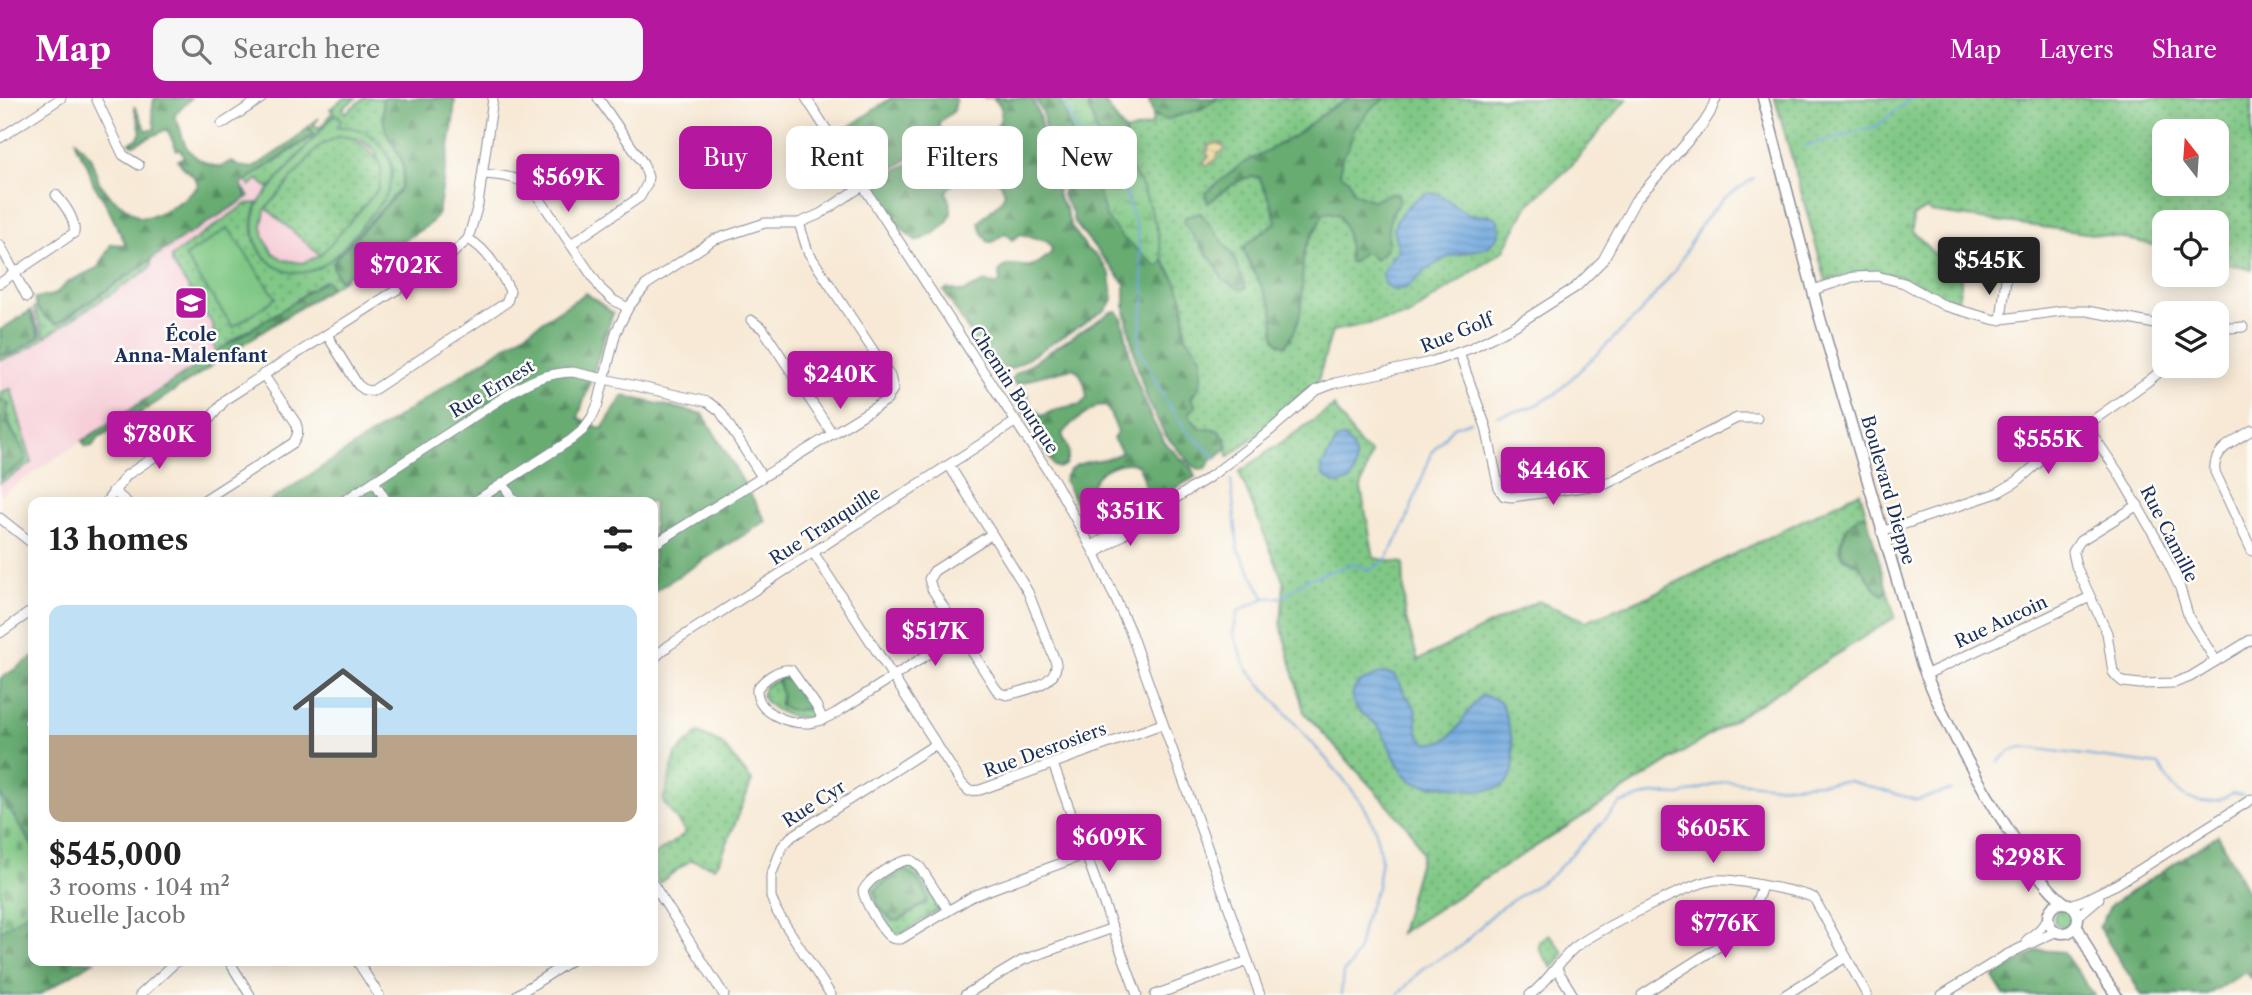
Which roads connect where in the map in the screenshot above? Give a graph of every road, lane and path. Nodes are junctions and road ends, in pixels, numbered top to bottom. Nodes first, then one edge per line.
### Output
1 (61, 98) edge
2 (96, 98) edge
3 (262, 98) edge
4 (493, 98) edge
5 (598, 98) edge
6 (806, 98) edge
7 (1716, 98) edge
8 (1763, 98) edge
9 (222, 124) dead end
10 (825, 126) edge
11 (0, 138) edge
12 (139, 165) dead end
13 (484, 174) junction
14 (858, 189) edge
15 (867, 189) edge
16 (55, 195) dead end
17 (799, 223) junction
18 (468, 239) junction
19 (571, 244) junction
20 (0, 245) edge
21 (14, 273) junction
22 (2006, 278) dead end
23 (0, 282) edge
24 (1813, 290) junction
25 (27, 297) dead end
26 (628, 308) junction
27 (751, 320) dead end
28 (2001, 320) junction
29 (2152, 324) edge
30 (2243, 327) dead end
31 (2229, 328) edge
32 (327, 335) junction
33 (1459, 353) junction
34 (263, 374) junction
35 (604, 378) junction
36 (2153, 378) edge
37 (1757, 418) dead end
38 (1015, 422) junction
39 (2086, 425) junction
40 (2252, 430) edge
41 (832, 433) junction
42 (948, 465) junction
43 (762, 477) junction
44 (374, 481) junction
45 (503, 484) junction
46 (113, 491) junction
47 (109, 497) edge
48 (121, 497) edge
49 (209, 497) edge
50 (350, 497) edge
51 (384, 497) edge
52 (482, 497) edge
53 (511, 497) edge
54 (2138, 505) junction
55 (4, 521) edge
56 (1881, 532) junction
57 (0, 533) edge
58 (992, 534) junction
59 (2249, 534) edge
60 (28, 540) edge
61 (658, 542) edge
62 (1093, 550) junction
63 (2252, 551) edge
64 (813, 552) junction
65 (2090, 597) junction
66 (28, 613) edge
67 (0, 632) edge
68 (960, 634) junction
69 (2252, 639) edge
70 (658, 654) edge
71 (2216, 661) junction
72 (1925, 674) junction
73 (893, 677) junction
74 (823, 720) junction
75 (1162, 724) junction
76 (936, 744) junction
77 (1053, 764) junction
78 (2252, 799) edge
79 (1086, 854) junction
80 (2034, 870) junction
81 (2117, 884) junction
82 (1762, 886) junction
83 (658, 892) edge
84 (663, 900) junction
85 (658, 903) edge
86 (2067, 904) junction
87 (948, 910) junction
88 (2048, 916) junction
89 (2078, 921) junction
90 (1112, 928) junction
91 (2060, 933) junction
92 (2006, 955) junction
93 (1846, 957) junction
94 (1248, 961) junction
95 (172, 966) edge
96 (232, 966) edge
97 (360, 966) edge
98 (562, 966) edge
99 (2096, 966) junction
100 (1557, 969) junction
101 (140, 995) edge
102 (250, 995) edge
103 (379, 995) edge
104 (517, 995) edge
105 (724, 995) edge
106 (831, 995) edge
107 (965, 995) edge
108 (1137, 995) edge
109 (1155, 995) edge
110 (1260, 995) edge
111 (1530, 995) edge
112 (1573, 995) edge
113 (1642, 995) edge
114 (1785, 995) edge
115 (1867, 995) edge
116 (1942, 995) edge
117 (2116, 995) edge

1 - 11 street
2 - 12 street
3 - 9 street
4 - 13 street
5 - 19 street
6 - 10 street, Chemin Bourque
7 - 33 street, Rue Golf
8 - 24 main road, Boulevard Dieppe
13 - 18 street
13 - 19 street
14 - 17 street
15 - 38 street, Chemin Bourque
16 - 21 street
17 - 26 street
17 - 41 street
18 - 32 street
18 - 32 street
19 - 26 street
20 - 21 street
21 - 23 street
21 - 25 street
22 - 28 street
24 - 28 street
24 - 56 main road, Boulevard Dieppe
26 - 35 street
27 - 41 street
28 - 29 street
30 - 31 street
32 - 34 street
33 - 37 street
33 - 62 street, Rue Golf
34 - 46 street
34 - 49 street
35 - 43 street, Rue Ernest
35 - 44 street, Rue Ernest
35 - 45 street
36 - 39 street
38 - 42 street, Rue Tranquille
38 - 62 street, Chemin Bourque
39 - 54 street, Rue Camille
39 - 56 street
40 - 59 street
41 - 43 street
42 - 58 street
42 - 64 street, Rue Tranquille
43 - 61 street
44 - 50 street, Rue Ernest
44 - 51 street
45 - 52 street
45 - 53 street
46 - 47 street
46 - 48 street
54 - 65 street
54 - 71 street, Rue Camille
55 - 57 street
55 - 60 street
56 - 72 main road, Boulevard Dieppe
58 - 68 street
58 - 68 street
59 - 63 street
62 - 75 street, Chemin Bourque
64 - 70 street, Rue Tranquille
64 - 73 street, Rue Desrosiers
65 - 71 street
65 - 72 street, Rue Aucoin
66 - 67 street
68 - 73 street
69 - 71 street
72 - 80 main road, Boulevard Dieppe
73 - 74 street
73 - 76 street, Rue Desrosiers
74 - 74 street
75 - 77 street, Rue Desrosiers
75 - 94 street, Chemin Bourque
76 - 77 street, Rue Desrosiers
76 - 106 street, Rue Cyr
77 - 79 street
78 - 81 street
79 - 87 street
79 - 90 street
80 - 86 main road
80 - 88 main road
81 - 86 street
81 - 89 street
82 - 93 street
82 - 100 street
82 - 113 street
83 - 84 street
84 - 85 street
84 - 105 street
86 - 88 main road
86 - 89 main road
87 - 87 street
88 - 91 main road
88 - 92 street
89 - 91 main road
89 - 99 main road
90 - 107 street
90 - 108 street
91 - 92 street
91 - 99 main road
92 - 116 street
93 - 114 street
93 - 115 street
94 - 109 street
94 - 110 street, Chemin Bourque
95 - 101 street
96 - 102 street
97 - 103 street
98 - 104 street
99 - 117 main road
100 - 111 street
100 - 112 street

